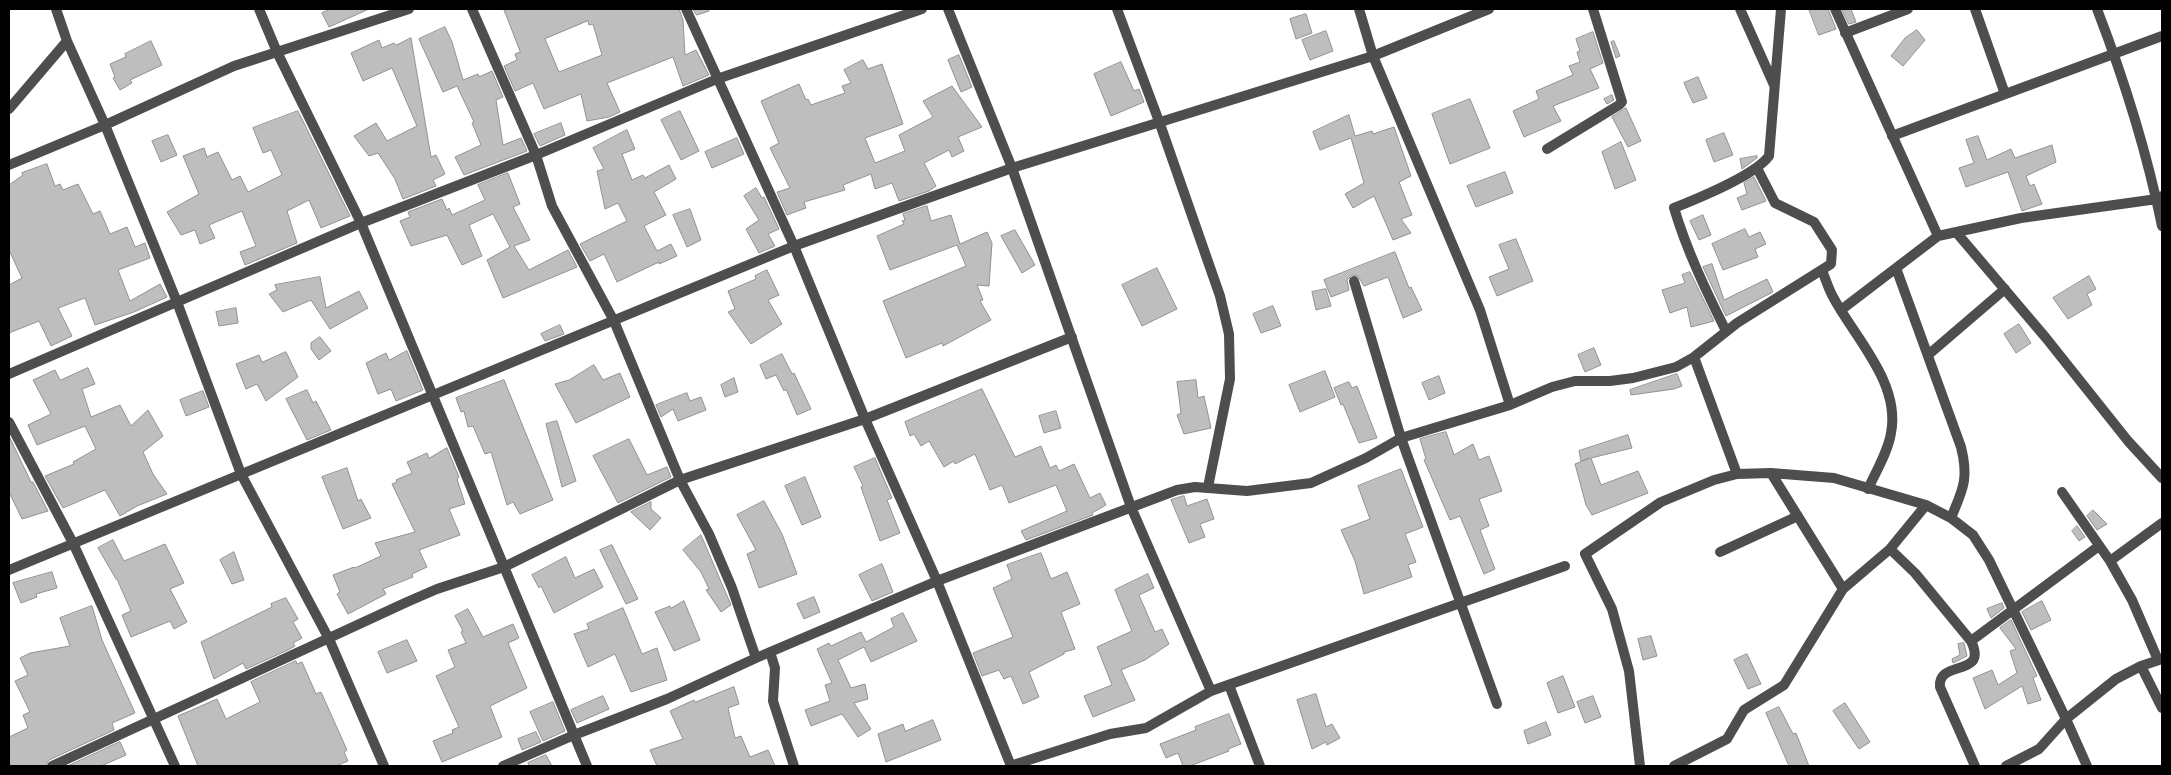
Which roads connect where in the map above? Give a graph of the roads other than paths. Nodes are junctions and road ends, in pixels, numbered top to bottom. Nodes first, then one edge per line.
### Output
1 (56, 9) edge
2 (259, 9) edge
3 (410, 9) edge
4 (472, 9) edge
5 (686, 9) edge
6 (922, 9) edge
7 (948, 9) edge
8 (1117, 9) edge
9 (1359, 9) edge
10 (1489, 9) edge
11 (1593, 9) edge
12 (1740, 9) edge
13 (1781, 9) edge
14 (1835, 9) edge
15 (1908, 9) edge
16 (1975, 9) edge
17 (2097, 9) edge
18 (1844, 33) junction
19 (2162, 36) edge
20 (67, 42) junction
21 (277, 52) junction
22 (2112, 53) junction
23 (1373, 56) junction
24 (717, 79) junction
25 (1775, 86) junction
26 (2005, 94) junction
27 (9, 109) edge
28 (1160, 124) junction
29 (105, 125) junction
30 (1892, 136) junction
31 (1547, 149) dead end
32 (536, 155) junction
33 (9, 165) edge
34 (1012, 168) junction
35 (1757, 168) junction
36 (2159, 198) edge
37 (361, 223) junction
38 (2162, 226) edge
39 (1956, 232) junction
40 (1938, 236) junction
41 (794, 246) junction
42 (1896, 268) junction
43 (1822, 270) junction
44 (1354, 281) dead end
45 (2005, 289) junction
46 (176, 302) junction
47 (1841, 310) junction
48 (614, 321) junction
49 (1726, 331) junction
50 (1072, 337) junction
51 (1928, 355) junction
52 (1694, 357) junction
53 (9, 374) edge
54 (433, 395) junction
55 (1510, 405) junction
56 (865, 420) junction
57 (9, 422) edge
58 (1401, 438) junction
59 (1771, 473) junction
60 (241, 474) junction
61 (1737, 474) junction
62 (2162, 478) edge
63 (680, 480) junction
64 (1208, 487) junction
65 (1868, 489) junction
66 (2062, 492) dead end
67 (1131, 506) junction
68 (1926, 506) junction
69 (1798, 516) junction
70 (1951, 518) junction
71 (2162, 524) edge
72 (73, 543) junction
73 (2099, 546) junction
74 (1890, 549) junction
75 (1720, 552) dead end
76 (2110, 561) junction
77 (1565, 566) dead end
78 (504, 567) junction
79 (9, 570) edge
80 (938, 581) junction
81 (1843, 589) junction
82 (1460, 603) junction
83 (2014, 610) junction
84 (329, 639) junction
85 (1971, 641) junction
86 (770, 652) junction
87 (756, 658) junction
88 (2160, 659) edge
89 (2141, 666) junction
90 (1229, 685) junction
91 (1212, 691) junction
92 (1497, 704) dead end
93 (2162, 708) edge
94 (2066, 719) junction
95 (155, 720) junction
96 (574, 736) junction
97 (52, 766) edge
98 (176, 766) edge
99 (384, 766) edge
100 (503, 766) edge
101 (587, 766) edge
102 (794, 766) edge
103 (1011, 766) edge
104 (1260, 766) edge
105 (1640, 766) edge
106 (1674, 766) edge
107 (1975, 766) edge
108 (2006, 766) edge
109 (2087, 766) edge

1 - 20 street
2 - 21 street
3 - 21 street
4 - 32 street
5 - 24 street
6 - 24 street
7 - 34 street
8 - 28 street
9 - 23 street
10 - 23 street
11 - 31 street
12 - 25 street
13 - 25 street
14 - 18 street
15 - 18 street
16 - 26 street
17 - 22 street
18 - 30 street
19 - 22 street
20 - 27 street
20 - 29 street
21 - 29 street
21 - 37 street
22 - 26 street
22 - 36 street
23 - 28 street
23 - 55 street
24 - 32 street
24 - 41 street
25 - 35 street
26 - 30 street
28 - 34 street
28 - 64 street
29 - 33 street
29 - 46 street
30 - 40 street
32 - 37 street
32 - 48 street
34 - 41 street
34 - 50 street
35 - 43 street
35 - 49 street
36 - 38 street
36 - 39 street
37 - 46 street
37 - 54 street
39 - 40 street
39 - 45 street
40 - 42 street
41 - 48 street
41 - 56 street
42 - 47 street
42 - 51 street
43 - 47 street
43 - 49 street
44 - 58 street
45 - 51 street
45 - 62 street
46 - 53 street
46 - 60 street
47 - 65 street
48 - 54 street
48 - 63 street
49 - 52 street
50 - 56 street
50 - 67 street
51 - 70 street
52 - 55 street
52 - 61 street
54 - 60 street
54 - 78 street
55 - 58 street
56 - 63 street
56 - 80 street
57 - 72 street
58 - 64 street
58 - 82 street
59 - 61 street
59 - 65 street
59 - 69 street
60 - 72 street
60 - 84 street
61 - 105 street
63 - 78 street
63 - 87 street
64 - 67 street
65 - 68 street
66 - 73 street
67 - 80 street
67 - 91 street
68 - 70 street
68 - 74 street
69 - 75 street
69 - 81 street
70 - 83 street
71 - 76 street
72 - 79 street
72 - 95 street
73 - 76 street
73 - 83 street
74 - 81 street
74 - 85 street
76 - 88 street
77 - 82 street
78 - 84 street
78 - 96 street
80 - 86 street
80 - 103 street
81 - 106 street
82 - 90 street
82 - 92 street
83 - 85 street
83 - 94 street
84 - 95 street
84 - 99 street
85 - 107 street
86 - 87 street
86 - 102 street
87 - 96 street
88 - 89 street
89 - 93 street
89 - 94 street
90 - 91 street
90 - 104 street
91 - 103 street
94 - 108 street
94 - 109 street
95 - 97 street
95 - 98 street
96 - 100 street
96 - 101 street

